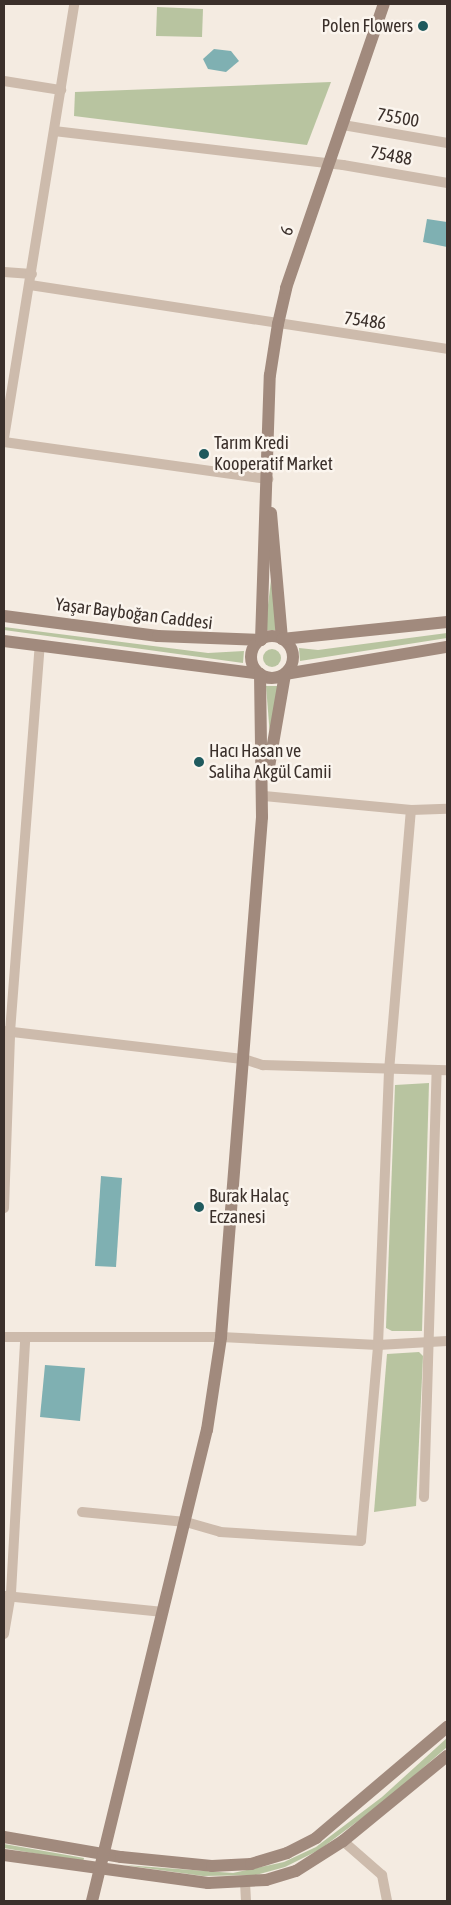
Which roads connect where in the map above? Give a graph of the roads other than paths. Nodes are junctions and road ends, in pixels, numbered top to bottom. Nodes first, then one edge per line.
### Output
1 (74, 4) edge
2 (384, 4) edge
3 (4, 80) edge
4 (60, 90) junction
5 (343, 125) junction
6 (54, 131) junction
7 (447, 143) edge
8 (328, 165) junction
9 (447, 183) edge
10 (4, 272) edge
11 (31, 280) junction
12 (278, 324) junction
13 (447, 349) edge
14 (4, 438) edge
15 (4, 442) edge
16 (268, 479) junction
17 (4, 616) edge
18 (447, 622) edge
19 (282, 639) junction
20 (262, 640) junction
21 (4, 641) edge
22 (40, 645) junction
23 (447, 647) edge
24 (260, 674) junction
25 (285, 674) junction
26 (264, 796) junction
27 (447, 809) edge
28 (411, 810) junction
29 (7, 1031) edge
30 (244, 1058) junction
31 (389, 1070) junction
32 (442, 1070) edge
33 (4, 1208) edge
34 (4, 1337) edge
35 (221, 1337) junction
36 (25, 1340) junction
37 (430, 1341) junction
38 (447, 1341) edge
39 (378, 1345) junction
40 (424, 1497) dead end
41 (82, 1512) dead end
42 (186, 1522) junction
43 (7, 1595) edge
44 (163, 1612) junction
45 (4, 1634) edge
46 (447, 1727) edge
47 (447, 1756) edge
48 (4, 1838) edge
49 (343, 1842) junction
50 (101, 1854) junction
51 (4, 1855) edge
52 (98, 1871) junction
53 (245, 1882) junction
54 (92, 1901) edge
55 (246, 1901) edge
56 (387, 1901) edge

1 - 4 street
2 - 5 street, 6
3 - 4 street
4 - 6 street
5 - 7 street, 75500
5 - 8 street, 6
6 - 8 street, 75488
6 - 11 street
8 - 9 street, 75488
8 - 12 street, 6
10 - 11 street, 75486
11 - 12 street, 75486
11 - 14 street
12 - 13 street, 75486
12 - 16 street, 6
15 - 16 street
16 - 19 street
16 - 20 street
17 - 20 street, Yaşar Bayboğan Caddesi
18 - 19 street
19 - 20 street
19 - 25 street
20 - 24 street
21 - 22 street
22 - 24 street
22 - 29 street
23 - 25 street
24 - 25 street
24 - 26 street
25 - 26 street
26 - 28 street
26 - 30 street
27 - 28 street
28 - 31 street
29 - 30 street
29 - 33 street
30 - 31 street
30 - 35 street
31 - 32 street
31 - 39 street
32 - 37 street
34 - 36 street
35 - 36 street
35 - 39 street
35 - 42 street
36 - 43 street
37 - 38 street
37 - 39 street
37 - 40 street
39 - 42 street
41 - 42 street
42 - 44 street
43 - 44 street
43 - 45 street
44 - 50 street
46 - 50 street
47 - 49 street
48 - 50 street
49 - 53 street
49 - 56 street
50 - 52 street
51 - 52 street
52 - 53 street
52 - 54 street
53 - 55 street

